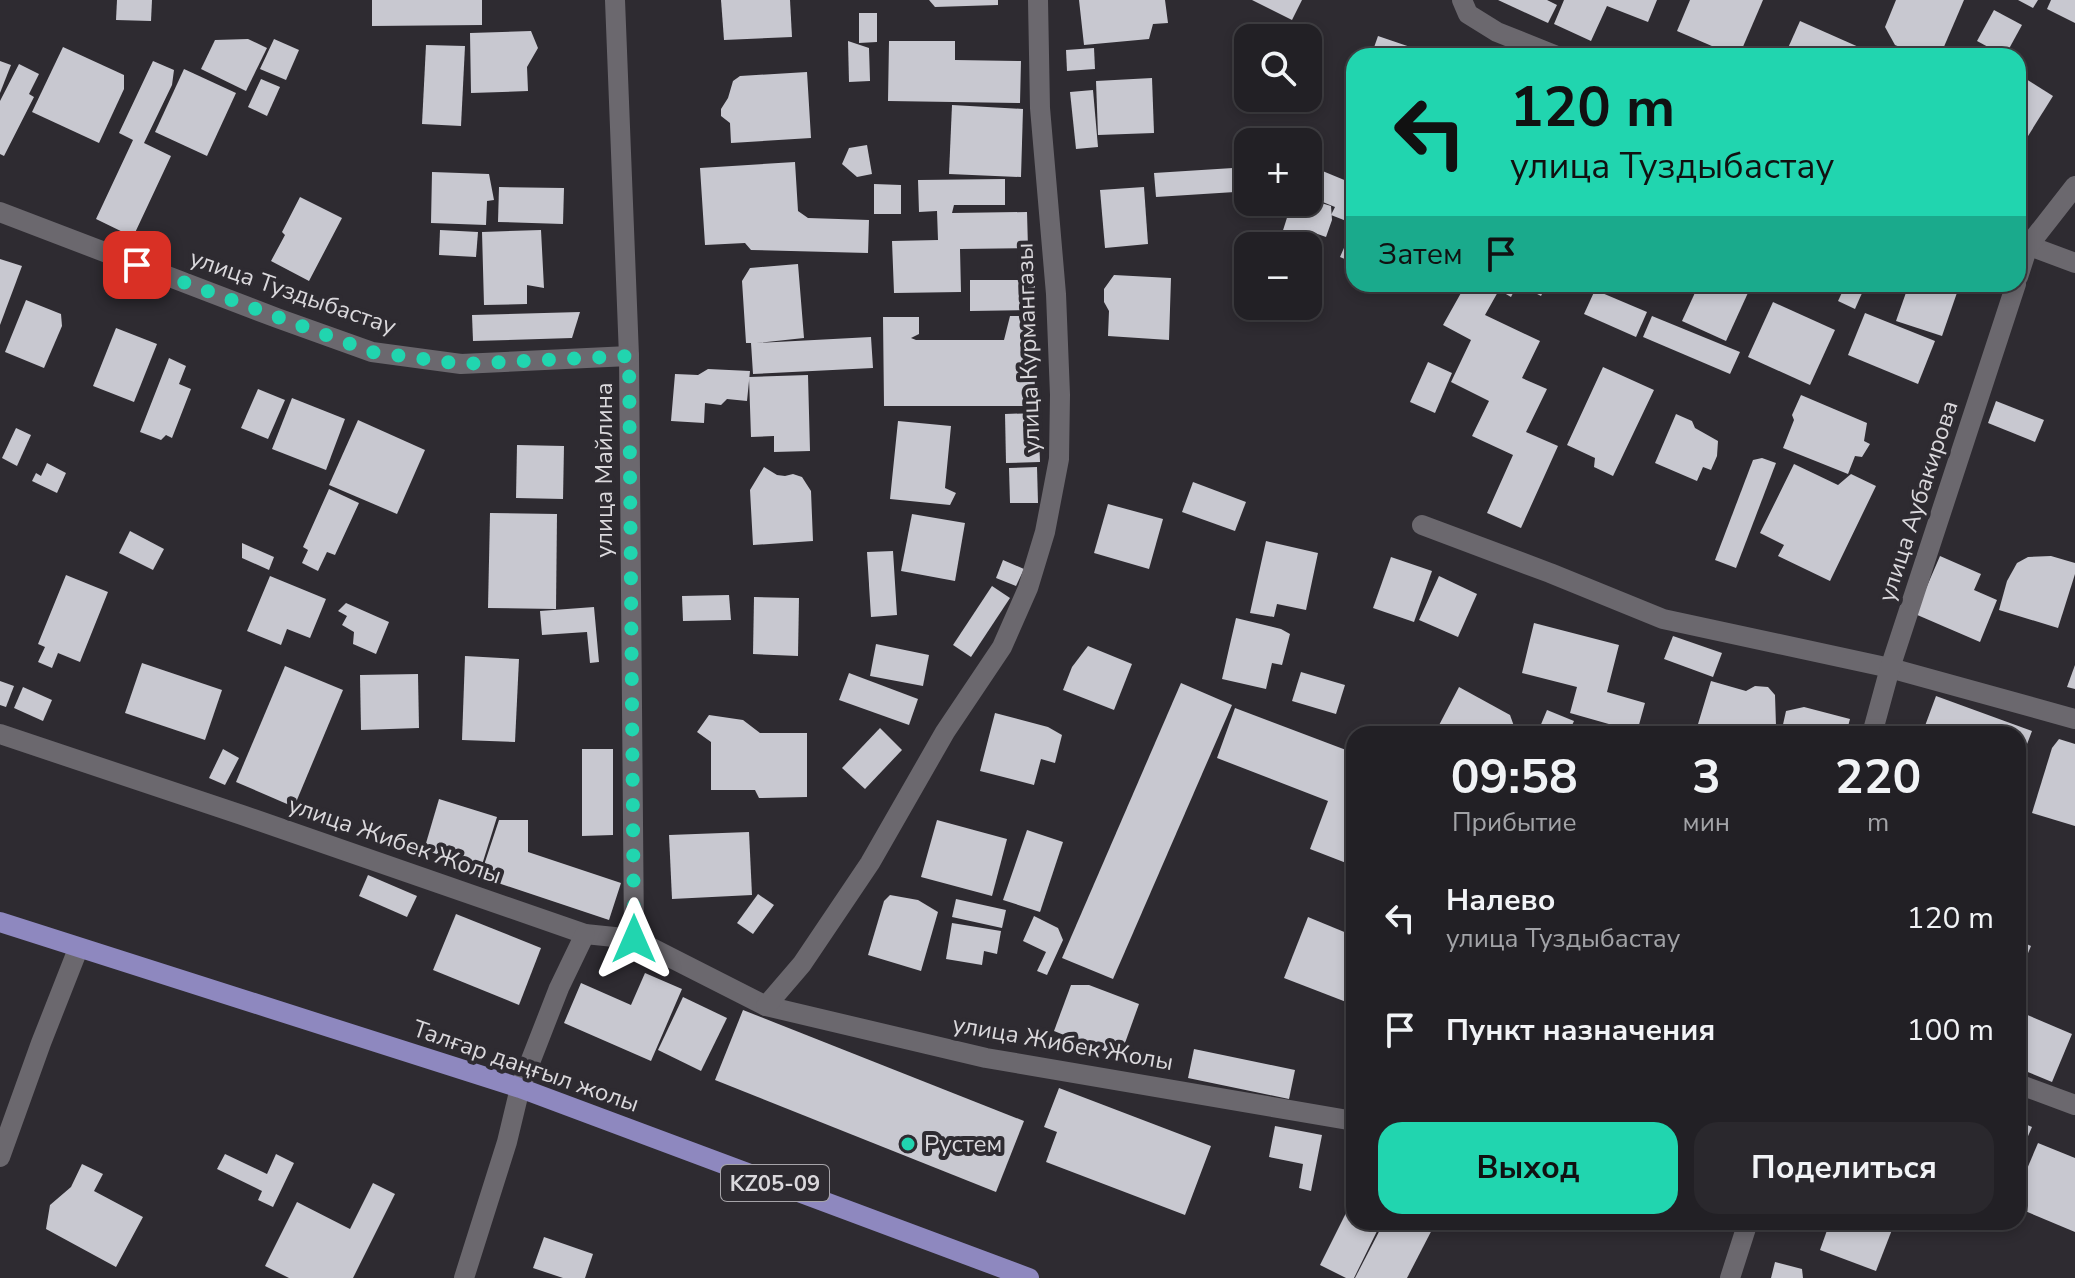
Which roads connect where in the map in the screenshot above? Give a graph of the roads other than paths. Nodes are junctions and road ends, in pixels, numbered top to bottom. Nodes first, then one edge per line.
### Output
1 (615, 0) edge
2 (1038, 0) edge
3 (1462, 0) edge
4 (1537, 48) edge
5 (2075, 186) edge
6 (0, 212) edge
7 (2026, 241) edge
8 (2026, 245) edge
9 (2075, 263) edge
10 (2013, 292) edge
11 (629, 356) junction
12 (1422, 525) dead end
13 (1890, 668) junction
14 (2075, 719) edge
15 (1874, 726) edge
16 (0, 734) edge
17 (0, 922) edge
18 (585, 934) junction
19 (634, 939) junction
20 (78, 949) junction
21 (766, 1006) junction
22 (2026, 1087) edge
23 (520, 1088) junction
24 (2075, 1105) edge
25 (1346, 1120) edge
26 (0, 1157) edge
27 (1745, 1230) edge
28 (464, 1278) edge
29 (1029, 1278) edge
30 (1730, 1278) edge

1 - 11 street, улица Майлина
2 - 21 street, улица Курмангазы
3 - 4 street
5 - 7 street
6 - 11 street, улица Туздыбастау
8 - 9 street
10 - 13 street, улица Аубакирова
11 - 19 street, улица Майлина
12 - 13 street
13 - 14 street
13 - 15 street, улица Аубакирова
16 - 18 street, улица Жибек Жолы
17 - 20 main road, Талғар даңғыл жолы / KZ05-09
18 - 19 street, улица Жибек Жолы
18 - 23 street
19 - 21 street, улица Жибек Жолы
20 - 23 main road, Талғар даңғыл жолы / KZ05-09
20 - 26 street
21 - 25 street, улица Жибек Жолы
22 - 24 street
23 - 28 street
23 - 29 main road, Талғар даңғыл жолы / KZ05-09
27 - 30 street

